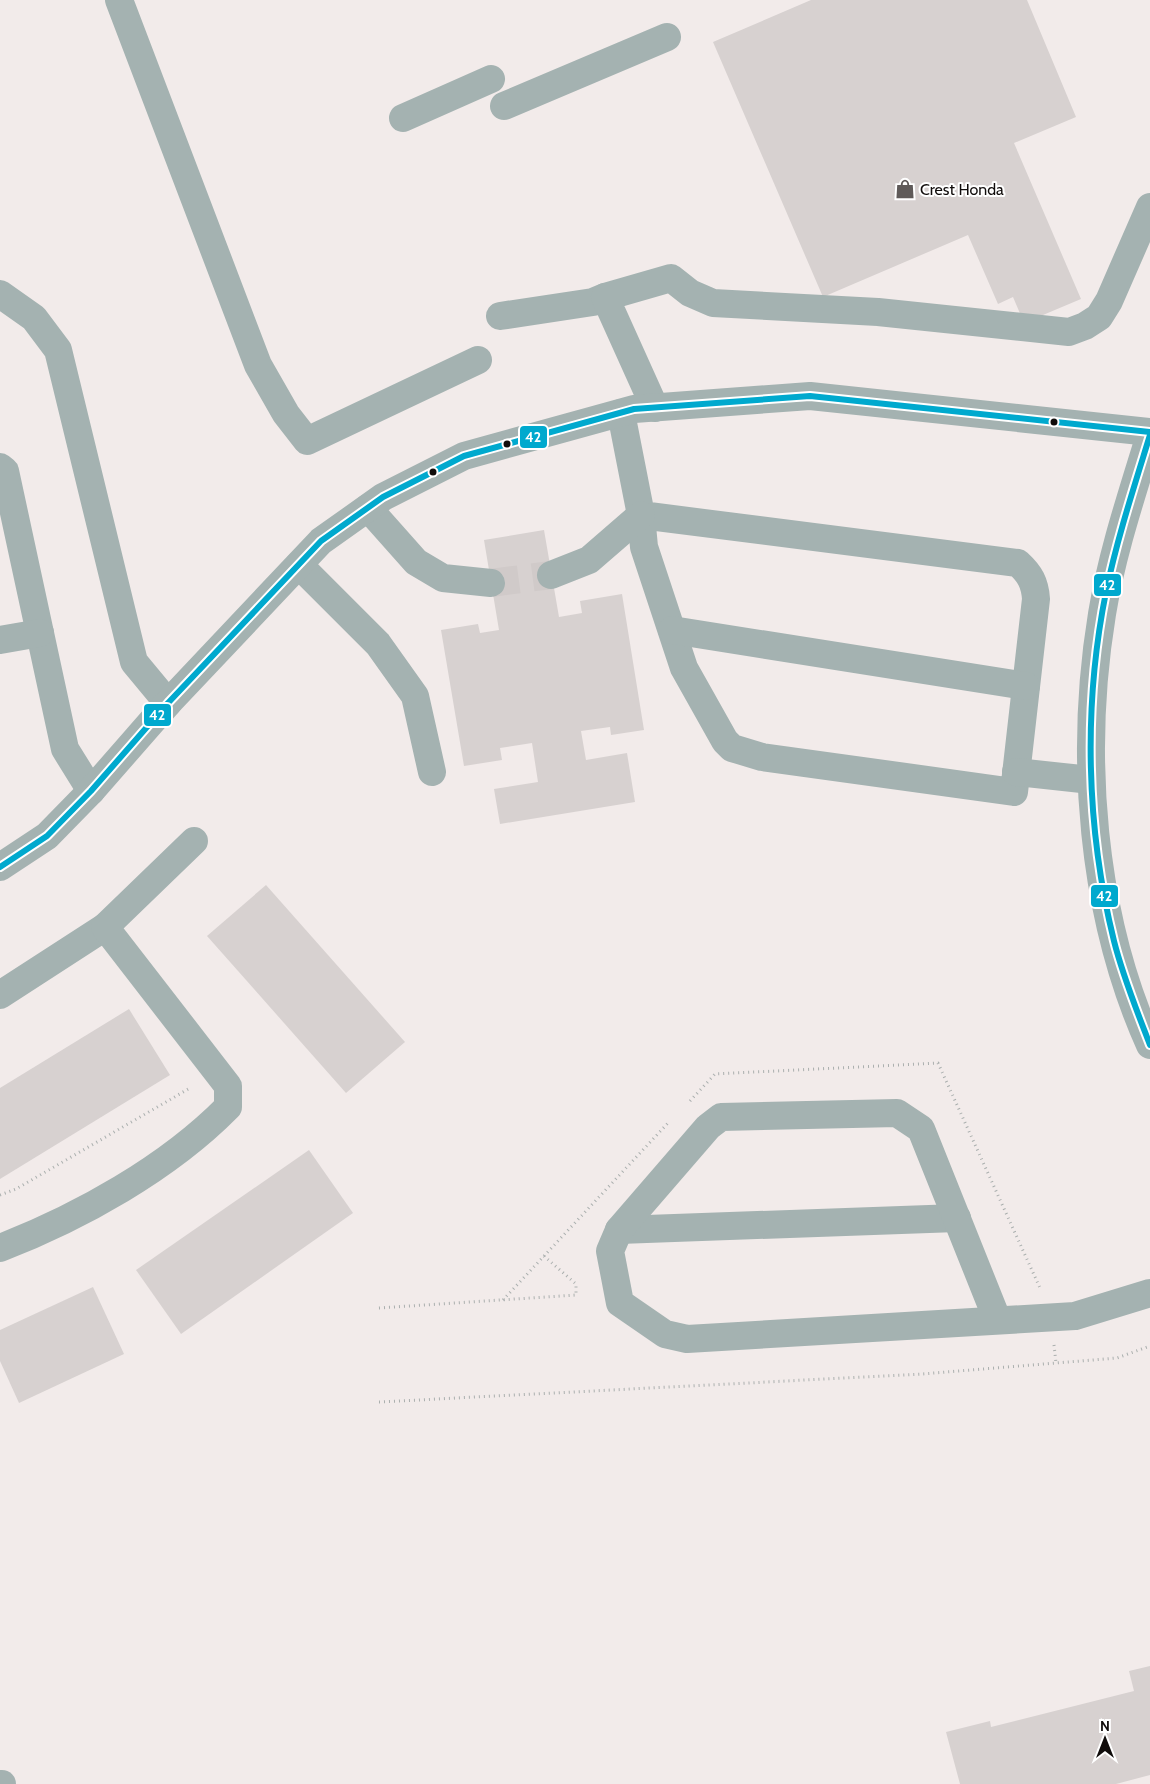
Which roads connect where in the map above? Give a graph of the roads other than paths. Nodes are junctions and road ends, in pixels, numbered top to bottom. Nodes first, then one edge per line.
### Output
1 (119, 0) edge
2 (667, 37) dead end
3 (491, 79) dead end
4 (504, 106) dead end
5 (403, 118) dead end
6 (1150, 207) edge
7 (0, 294) edge
8 (605, 297) junction
9 (500, 316) dead end
10 (478, 360) dead end
11 (654, 408) junction
12 (621, 413) junction
13 (1150, 433) edge
14 (0, 467) edge
15 (368, 508) junction
16 (642, 515) junction
17 (299, 565) junction
18 (552, 574) tunnel mouth
19 (491, 583) tunnel mouth
20 (672, 630) junction
21 (40, 633) junction
22 (0, 640) edge
23 (1026, 686) junction
24 (168, 703) junction
25 (432, 772) dead end
26 (1016, 772) junction
27 (1091, 780) junction
28 (91, 791) junction
29 (194, 841) dead end
30 (0, 867) edge
31 (105, 927) junction
32 (0, 995) edge
33 (1150, 1045) edge
34 (956, 1218) junction
35 (619, 1230) junction
36 (0, 1248) edge
37 (1150, 1293) edge
38 (997, 1319) junction

1 - 10 street
2 - 4 street
3 - 5 street
6 - 8 street
7 - 24 street
8 - 9 street
8 - 11 street
11 - 12 street
11 - 13 street
12 - 15 street
12 - 16 street
13 - 27 street
14 - 21 street
15 - 17 street
15 - 19 street
16 - 18 street
16 - 20 street
16 - 23 street
17 - 24 street
17 - 25 street
20 - 23 street
20 - 26 street
21 - 22 street
21 - 28 street
23 - 26 street
24 - 28 street
26 - 27 street
27 - 33 street
28 - 30 street
29 - 31 street
31 - 32 street
31 - 36 street
34 - 35 street
34 - 35 street
34 - 38 street
35 - 38 street
37 - 38 street

